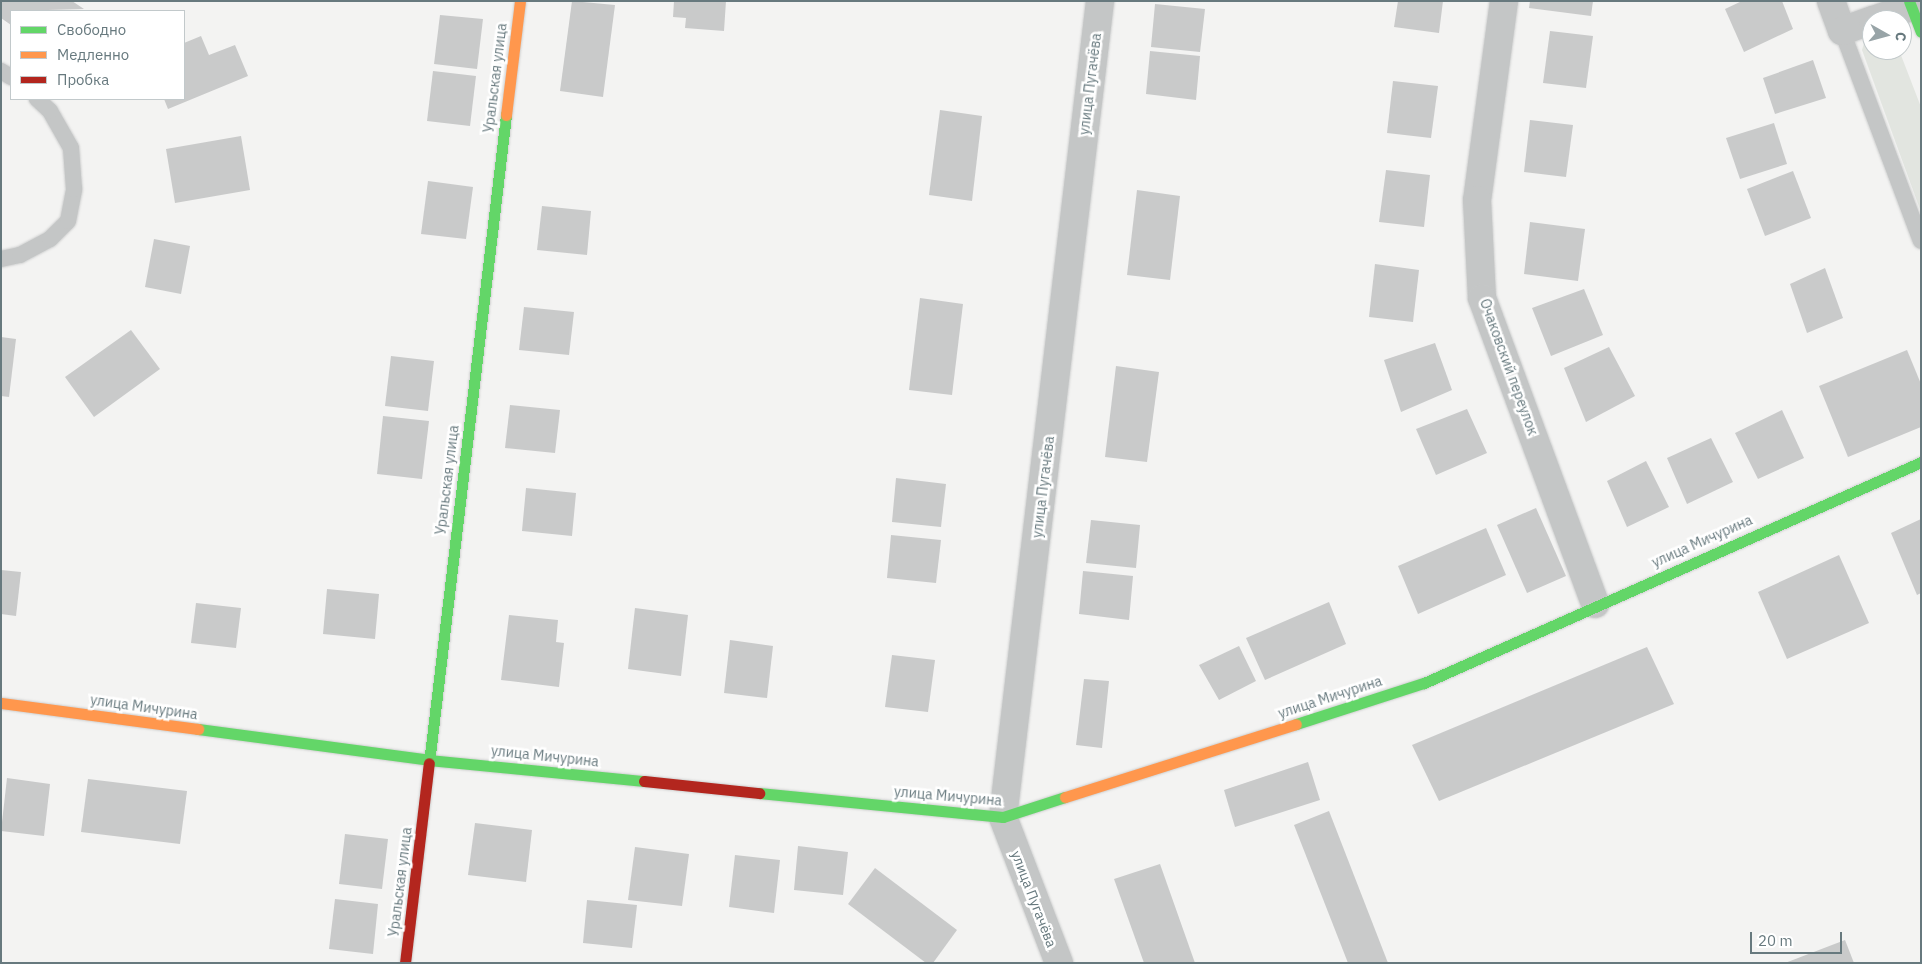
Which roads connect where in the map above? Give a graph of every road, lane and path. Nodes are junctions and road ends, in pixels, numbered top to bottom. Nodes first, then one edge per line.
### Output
1 (520, 1) edge
2 (1100, 1) edge
3 (1504, 1) edge
4 (1831, 1) edge
5 (1910, 4) edge
6 (1896, 10) edge
7 (1862, 24) edge
8 (1842, 31) junction
9 (1921, 32) edge
10 (38, 100) edge
11 (1921, 241) edge
12 (1, 259) edge
13 (1921, 462) edge
14 (1595, 604) junction
15 (1, 703) edge
16 (429, 760) junction
17 (1003, 817) junction
18 (405, 963) edge
19 (1059, 963) edge

1 - 16 street, Уральская улица
2 - 17 street, улица Пугачёва
3 - 14 street, Очаковский переулок
4 - 8 street
5 - 6 street
5 - 9 street
7 - 8 street
8 - 11 lane
10 - 12 lane
13 - 14 street, улица Мичурина
14 - 17 street, улица Мичурина
15 - 16 street, улица Мичурина
16 - 17 street, улица Мичурина
16 - 18 street, Уральская улица
17 - 19 street, улица Пугачёва

